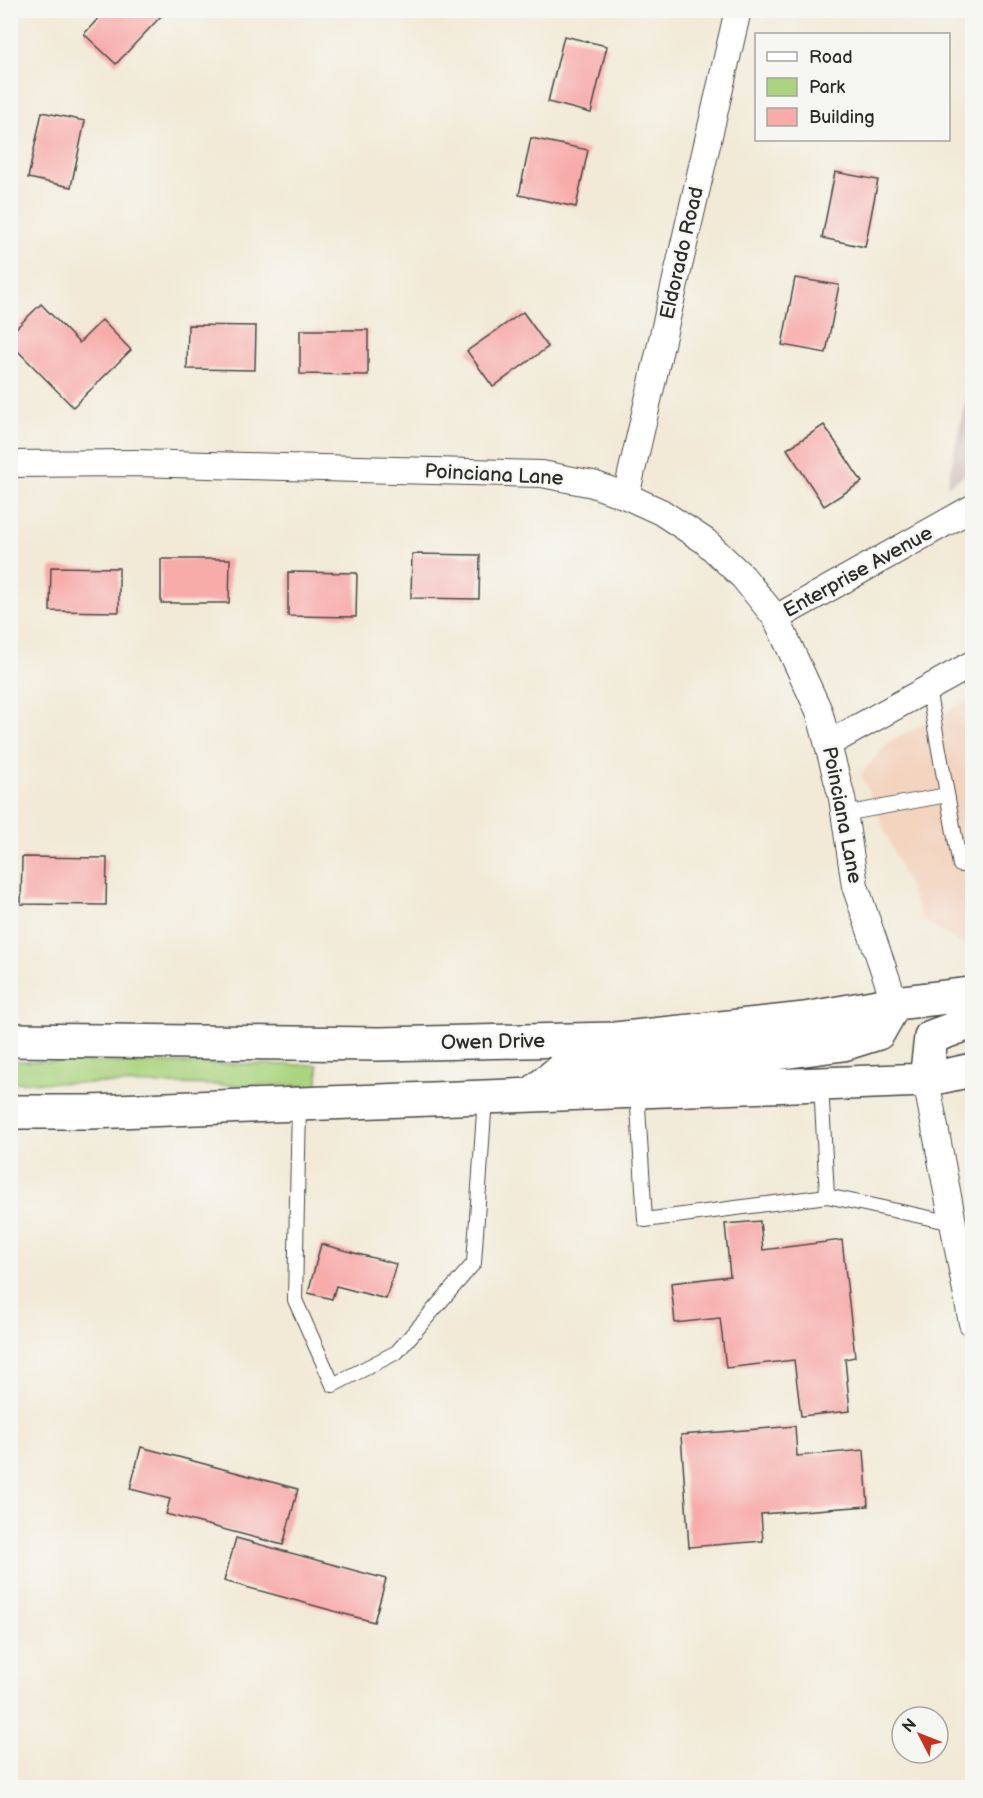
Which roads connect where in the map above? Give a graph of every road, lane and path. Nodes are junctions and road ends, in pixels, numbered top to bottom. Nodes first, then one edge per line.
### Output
1 (738, 10) edge
2 (10, 464) edge
3 (626, 496) junction
4 (972, 508) edge
5 (776, 618) junction
6 (972, 664) edge
7 (928, 689) junction
8 (828, 744) junction
9 (946, 795) junction
10 (844, 814) junction
11 (972, 863) edge
12 (972, 994) edge
13 (895, 1003) junction
14 (972, 1022) edge
15 (10, 1040) edge
16 (972, 1070) edge
17 (926, 1080) junction
18 (821, 1084) junction
19 (637, 1091) junction
20 (531, 1095) junction
21 (485, 1097) junction
22 (299, 1104) junction
23 (10, 1112) edge
24 (827, 1196) junction
25 (953, 1223) junction
26 (972, 1323) edge

1 - 3 street, Eldorado Road
2 - 3 street, Poinciana Lane
3 - 5 street, Poinciana Lane
4 - 5 street, Enterprise Avenue
5 - 8 street, Poinciana Lane
6 - 7 street
7 - 8 street
7 - 9 lane
8 - 10 street, Poinciana Lane
9 - 10 lane
9 - 11 lane
10 - 13 street, Poinciana Lane
12 - 13 highway, Owen Drive
13 - 15 highway, Owen Drive
13 - 20 highway
14 - 17 highway
16 - 17 highway
17 - 18 highway
17 - 25 street
18 - 19 highway
18 - 24 lane
19 - 20 highway
19 - 24 lane
20 - 21 highway
21 - 22 highway
21 - 22 lane
22 - 23 highway
24 - 25 lane
25 - 26 street

